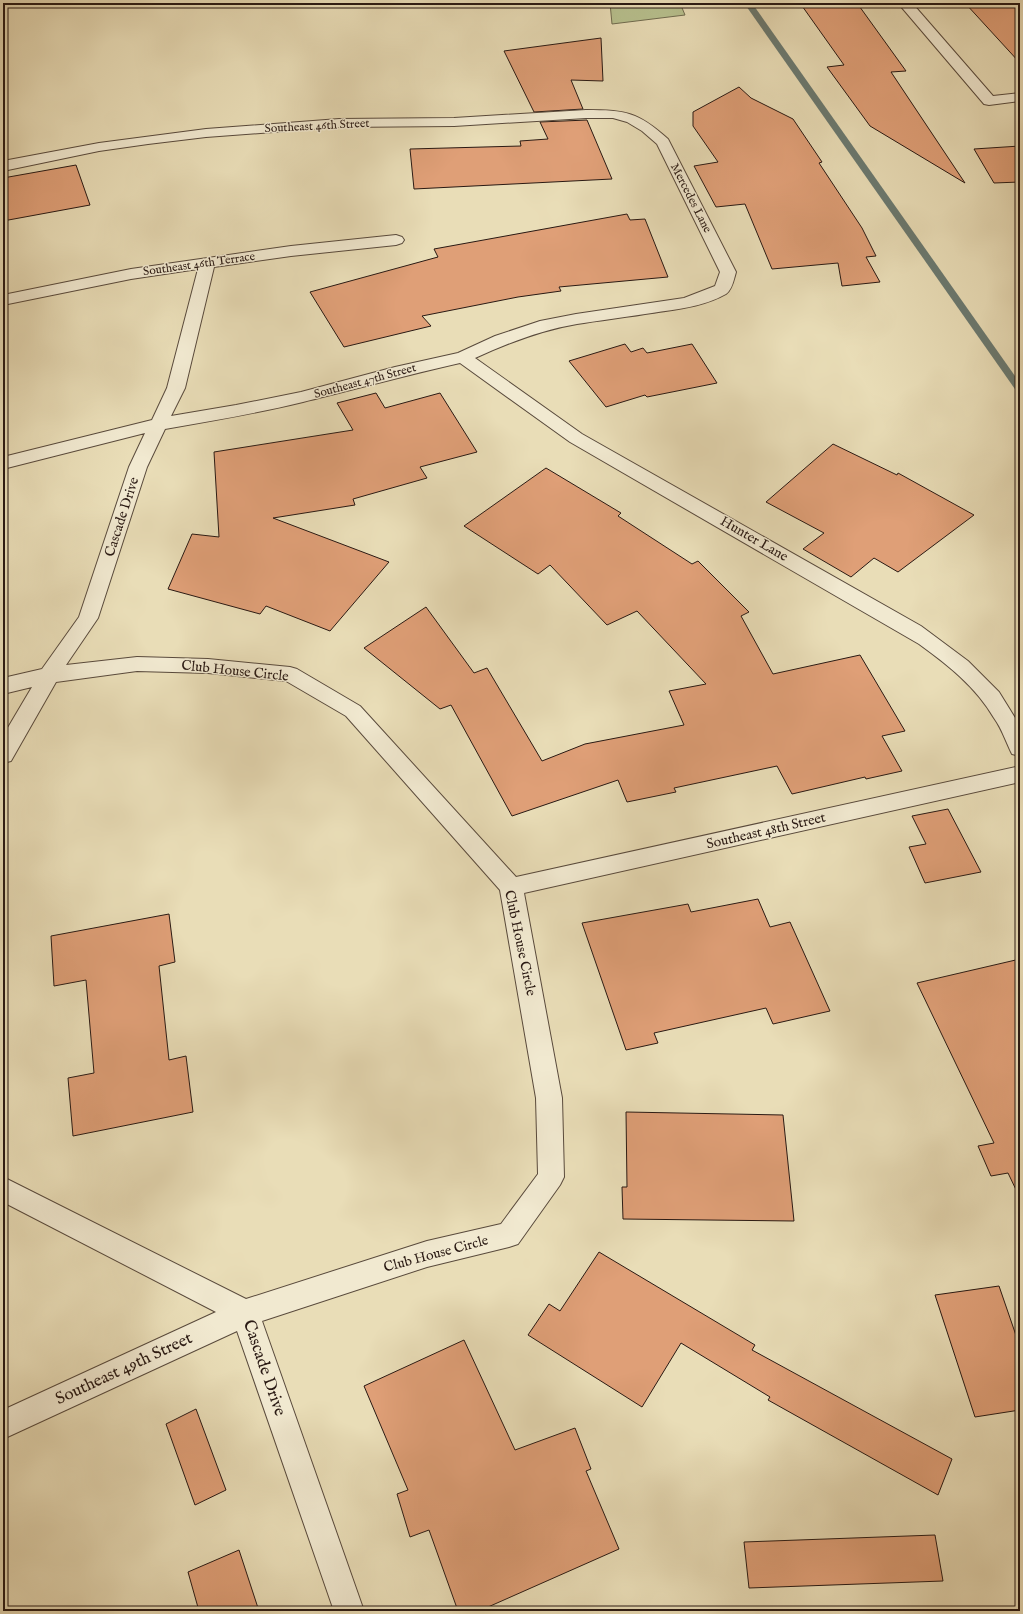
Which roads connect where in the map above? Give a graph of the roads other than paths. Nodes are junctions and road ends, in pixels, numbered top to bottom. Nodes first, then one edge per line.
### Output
1 (905, 3) edge
2 (1020, 97) edge
3 (632, 119) joint
4 (3, 166) edge
5 (396, 240) dead end
6 (207, 264) junction
7 (722, 289) joint
8 (3, 300) edge
9 (462, 357) junction
10 (159, 424) junction
11 (3, 463) edge
12 (49, 675) junction
13 (3, 686) edge
14 (1020, 748) edge
15 (3, 755) edge
16 (1020, 774) edge
17 (511, 887) junction
18 (3, 1189) edge
19 (245, 1313) junction
20 (3, 1425) edge
21 (348, 1611) edge

1 - 2 street
3 - 4 street, Southeast 46th Street
3 - 7 street, Mercedes Lane
5 - 6 street, Southeast 46th Terrace
6 - 8 street, Southeast 46th Terrace
6 - 10 street, Cascade Drive
7 - 9 street, Southeast 47th Street
9 - 10 street, Southeast 47th Street
9 - 14 street, Hunter Lane
10 - 11 street, Southeast 47th Street
10 - 12 street, Cascade Drive
12 - 13 street, Club House Circle
12 - 15 street, Cascade Drive
12 - 17 street, Club House Circle
16 - 17 street, Southeast 48th Street
17 - 19 street, Club House Circle
18 - 19 street, Cascade Drive
19 - 20 street, Southeast 49th Street
19 - 21 street, Cascade Drive

